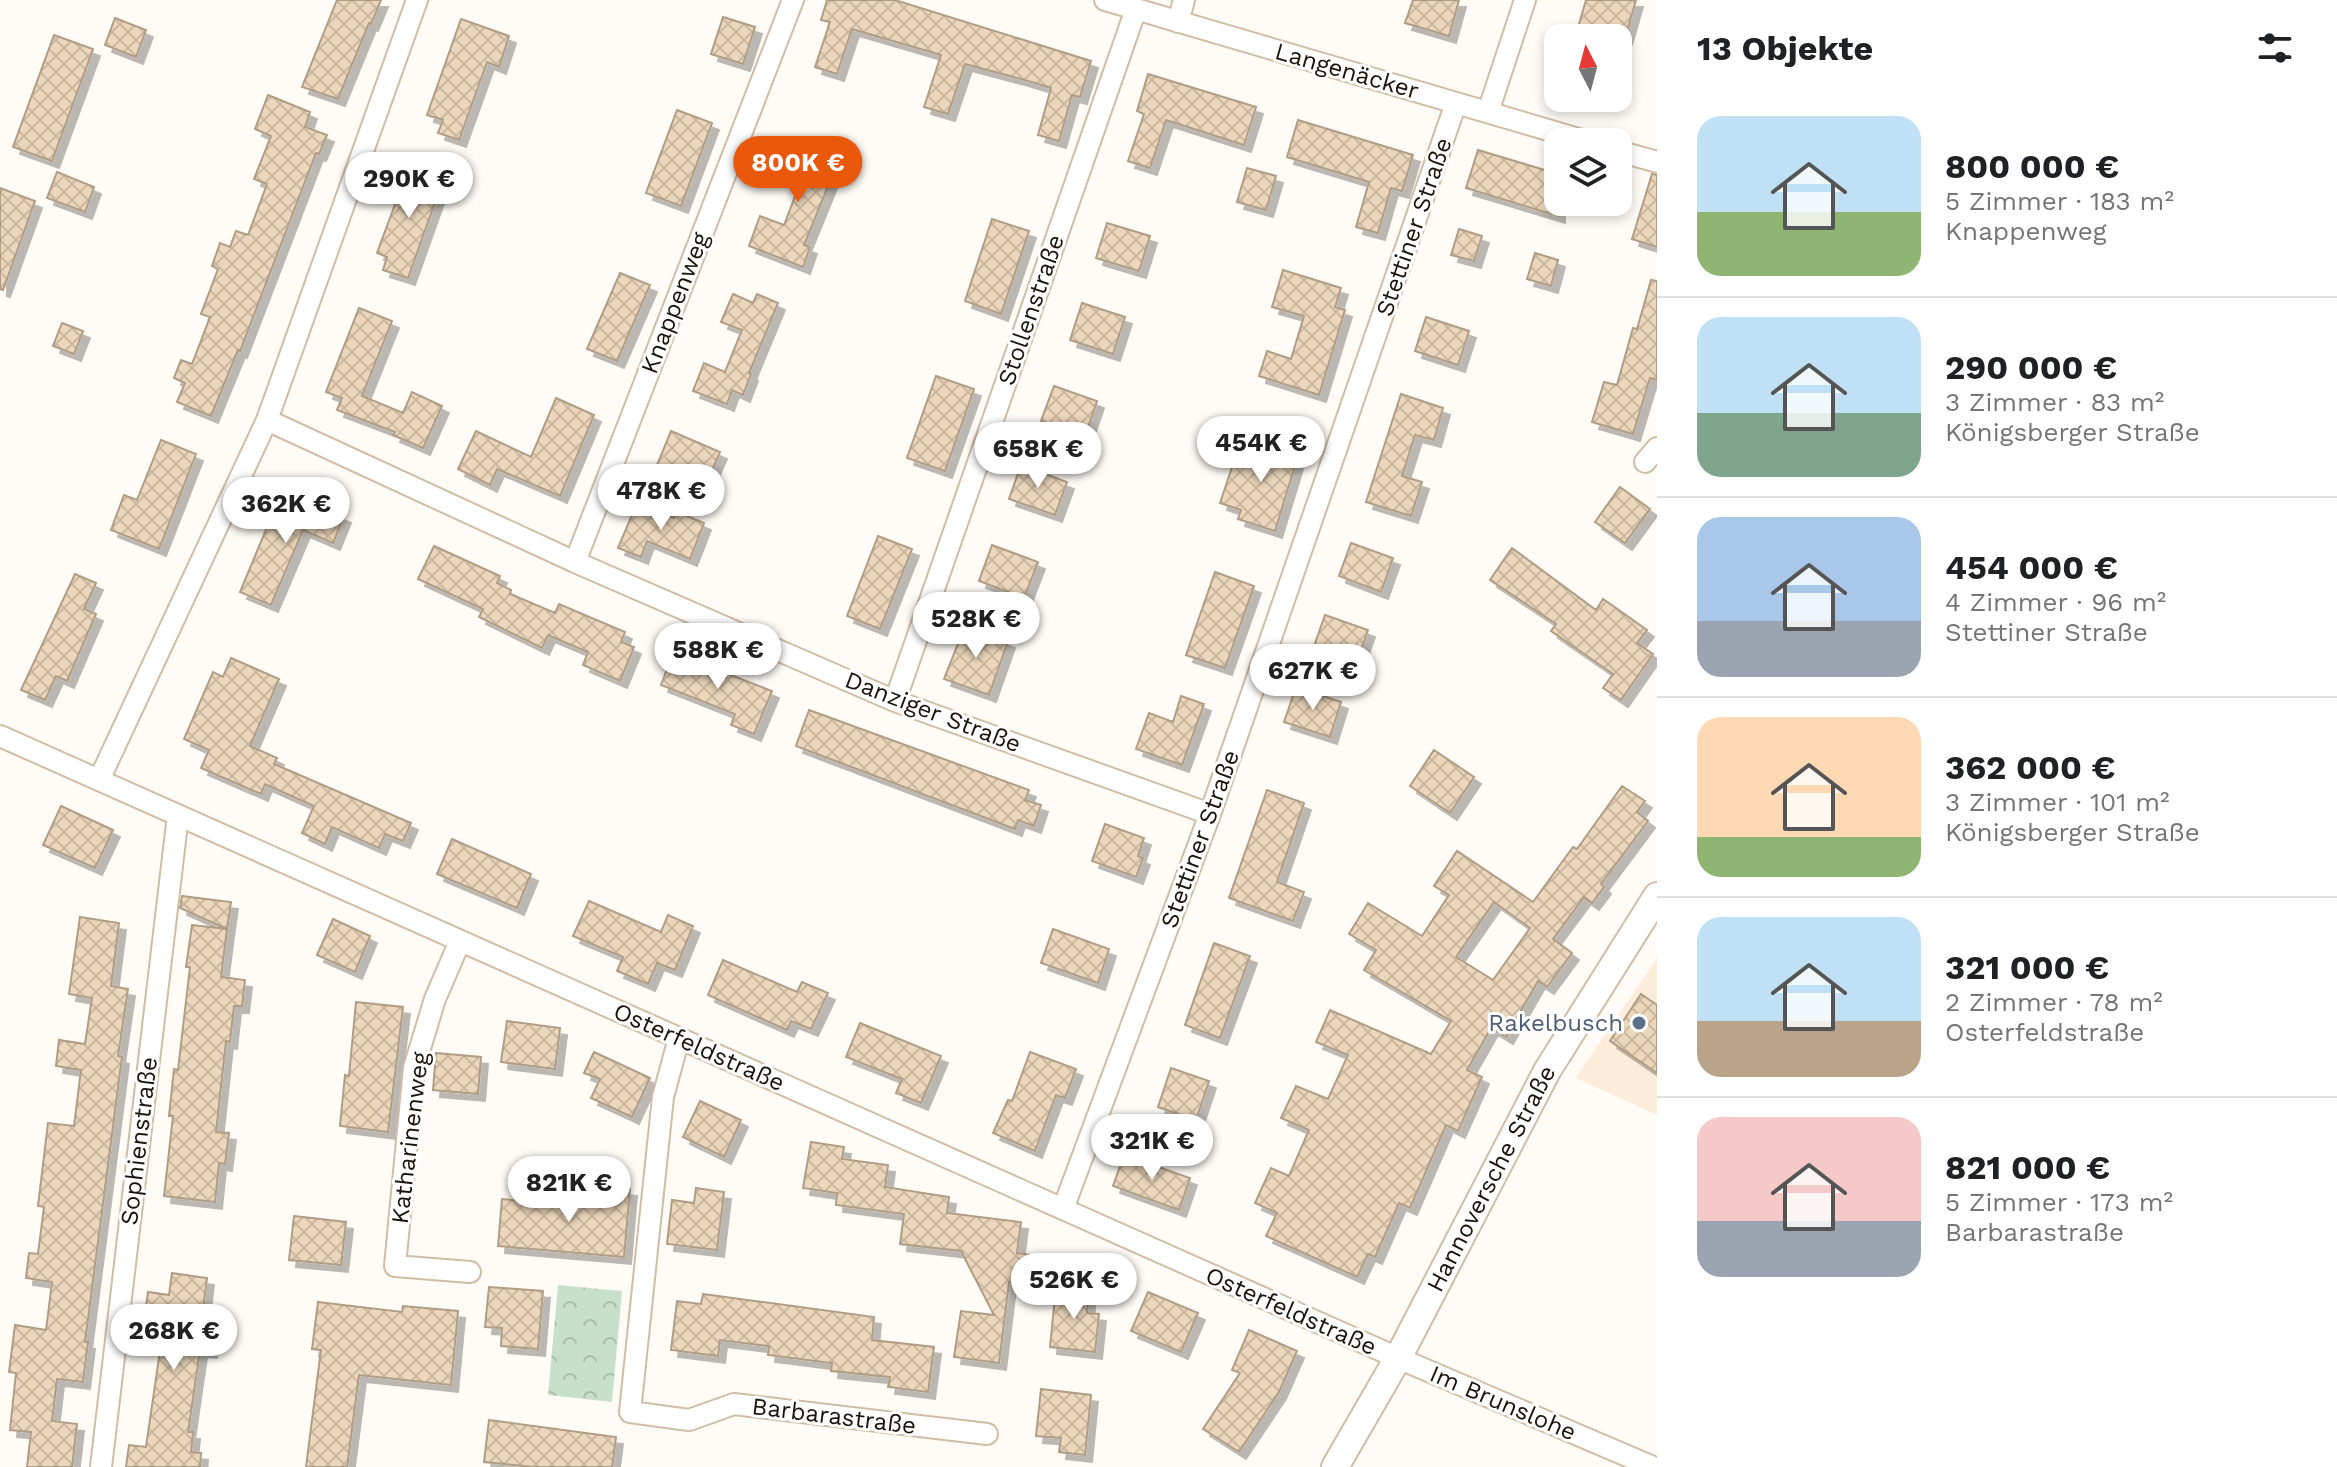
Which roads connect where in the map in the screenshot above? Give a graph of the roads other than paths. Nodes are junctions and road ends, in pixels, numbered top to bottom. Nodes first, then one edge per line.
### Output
1 (417, 0) edge
2 (793, 0) edge
3 (1105, 0) edge
4 (1184, 0) edge
5 (1525, 0) edge
6 (1136, 9) junction
7 (1178, 22) junction
8 (1456, 103) junction
9 (1488, 112) junction
10 (1544, 129) edge
11 (1632, 155) edge
12 (1657, 162) edge
13 (267, 420) junction
14 (575, 562) junction
15 (895, 701) junction
16 (0, 736) edge
17 (99, 780) junction
18 (1210, 814) junction
19 (178, 815) junction
20 (1657, 896) edge
21 (460, 941) junction
22 (679, 1038) junction
23 (1063, 1209) junction
24 (470, 1272) dead end
25 (1398, 1358) junction
26 (987, 1434) dead end
27 (101, 1467) edge
28 (1335, 1467) edge
29 (1653, 1467) edge

1 - 13 street
2 - 14 street, Knappenweg
3 - 6 street, Langenäcker
4 - 7 street
5 - 9 street
6 - 7 street, Langenäcker
6 - 15 street, Stollenstraße
7 - 8 street, Langenäcker
8 - 9 street, Langenäcker
8 - 18 street, Stettiner Straße
9 - 10 street, Langenäcker
11 - 12 street
13 - 14 street, Danziger Straße
13 - 17 street
14 - 15 street, Danziger Straße
15 - 18 street, Danziger Straße
16 - 17 street, Osterfeldstraße
17 - 19 street, Osterfeldstraße
18 - 23 street, Stettiner Straße
19 - 21 street, Osterfeldstraße
19 - 27 street, Sophienstraße
20 - 25 street, Hannoversche Straße
21 - 22 street, Osterfeldstraße
21 - 24 street, Katharinenweg
22 - 23 street, Osterfeldstraße
22 - 26 street, Barbarastraße
23 - 25 street, Osterfeldstraße
25 - 28 street, Hannoversche Straße
25 - 29 street, Im Brunslohe

